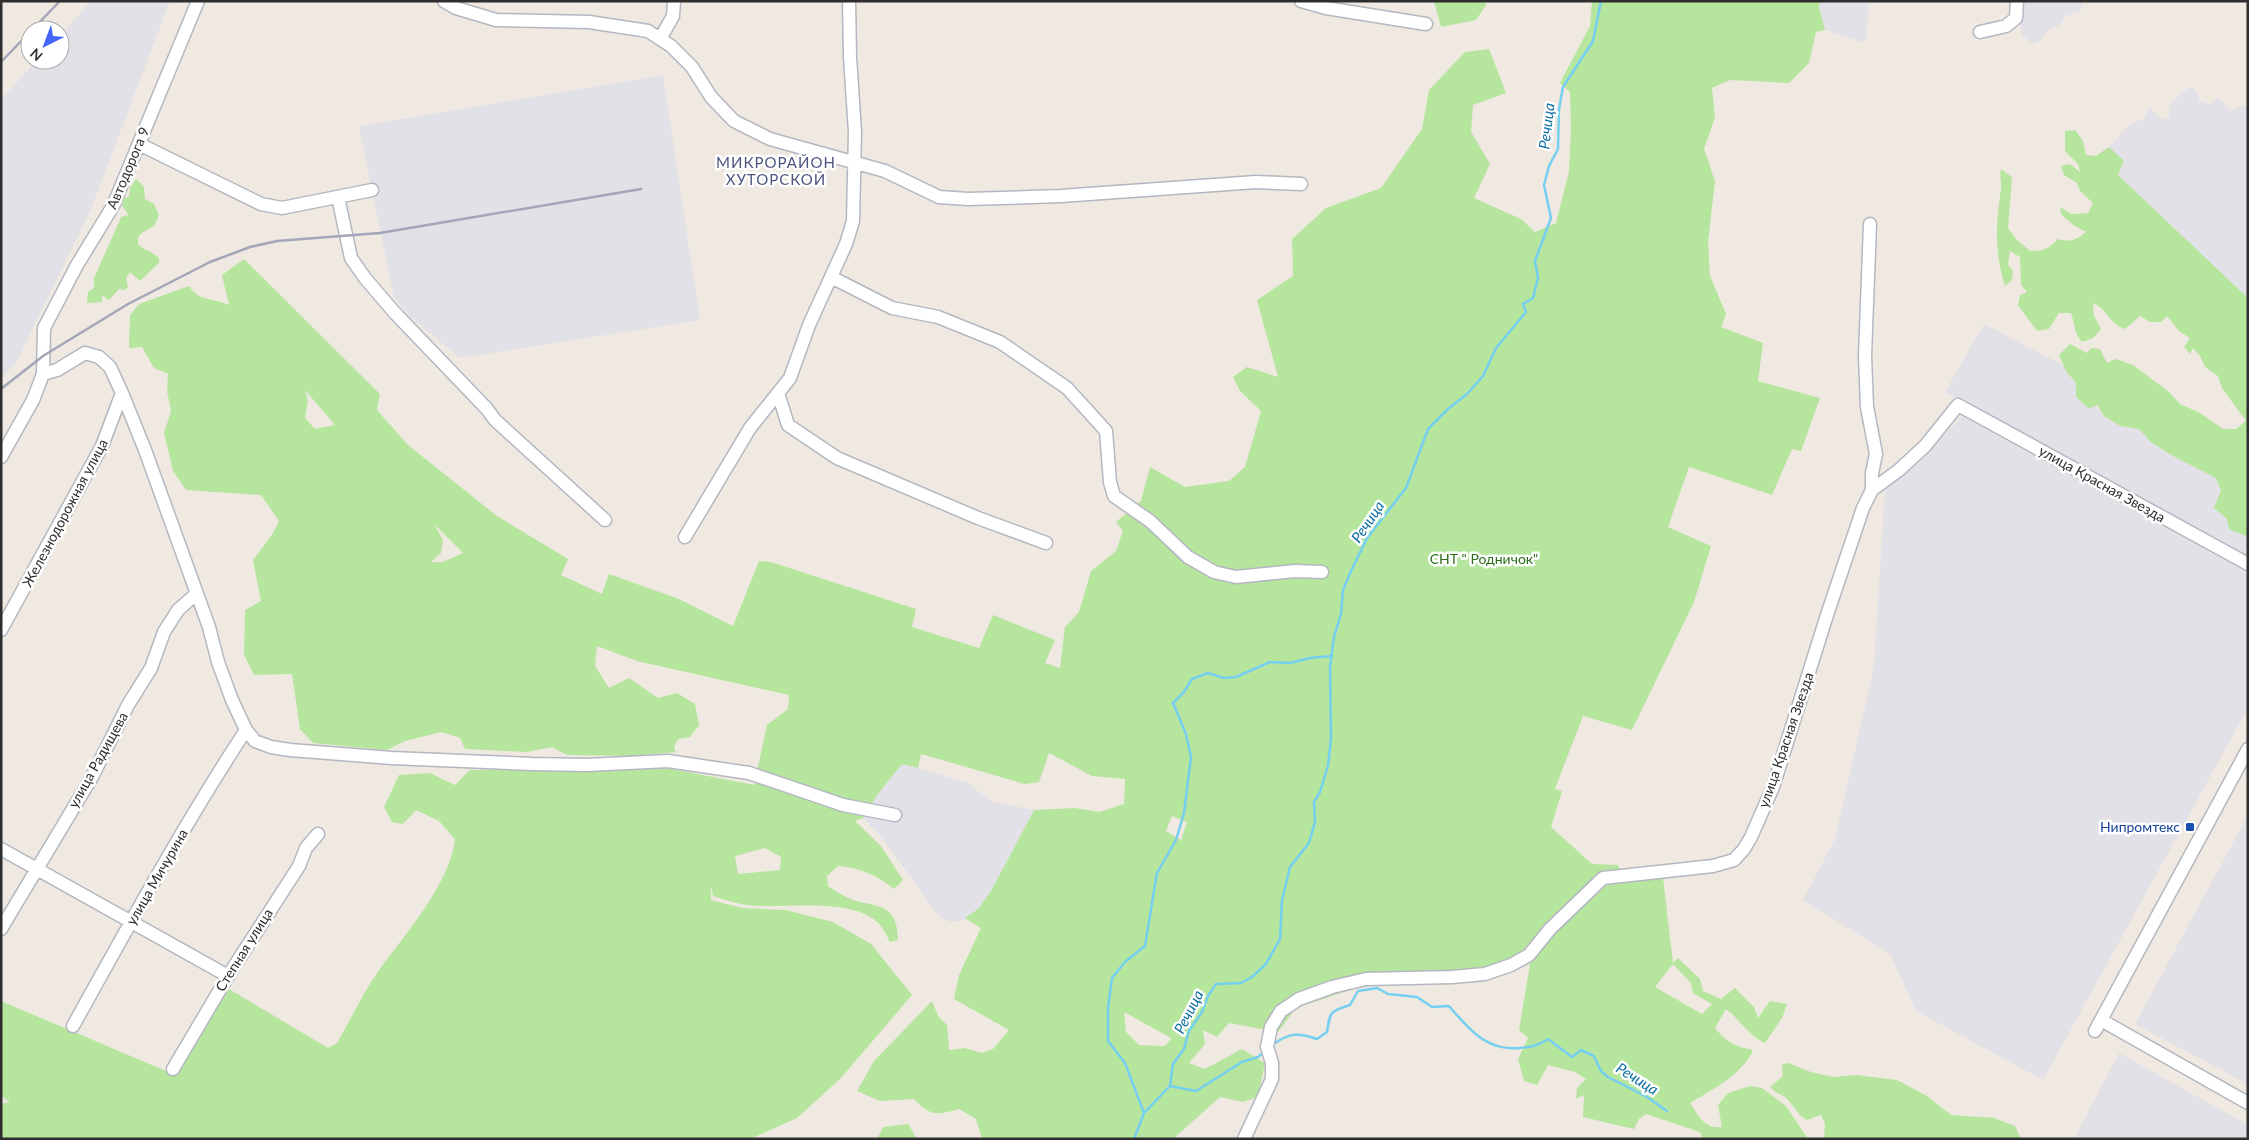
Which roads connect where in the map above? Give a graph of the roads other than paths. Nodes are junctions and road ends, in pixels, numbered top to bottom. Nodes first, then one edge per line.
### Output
1 (198, 1) edge
2 (444, 1) edge
3 (674, 1) edge
4 (849, 1) edge
5 (1301, 1) edge
6 (2017, 1) edge
7 (1426, 24) dead end
8 (1980, 32) dead end
9 (660, 39) junction
10 (139, 144) junction
11 (853, 164) junction
12 (1301, 184) dead end
13 (372, 190) dead end
14 (338, 198) junction
15 (1870, 224) dead end
16 (831, 277) junction
17 (44, 374) junction
18 (122, 393) junction
19 (778, 393) junction
20 (1, 457) edge
21 (1872, 490) junction
22 (605, 520) dead end
23 (684, 537) dead end
24 (1046, 543) dead end
25 (2248, 564) edge
26 (1322, 572) dead end
27 (196, 594) junction
28 (1, 630) edge
29 (246, 730) junction
30 (2248, 749) edge
31 (895, 815) dead end
32 (318, 834) dead end
33 (1, 849) edge
34 (36, 868) junction
35 (131, 921) junction
36 (1, 929) edge
37 (228, 976) junction
38 (72, 1026) dead end
39 (174, 1069) dead end
40 (2248, 1103) edge
41 (1244, 1139) edge

1 - 10 street, Автодорога 9
2 - 9 street
3 - 9 street
4 - 11 street
5 - 7 street
6 - 8 street
9 - 11 street
10 - 14 street
10 - 17 street, Автодорога 9
11 - 12 street
11 - 16 street
13 - 14 street
14 - 22 street
15 - 21 street, улица Красная Звезда
16 - 19 street
16 - 26 street
17 - 18 street
17 - 20 street
18 - 27 street
18 - 28 street, Железнодорожная улица
19 - 23 street
19 - 24 street
21 - 25 street, улица Красная Звезда
21 - 41 street, улица Красная Звезда
27 - 29 street
27 - 34 street, улица Радищева
29 - 31 street
29 - 35 street, улица Мичурина
30 - 40 street
32 - 37 street, Степная улица
33 - 34 street
34 - 35 street
34 - 36 street, улица Радищева
35 - 37 street
35 - 38 street, улица Мичурина
37 - 39 street, Степная улица

